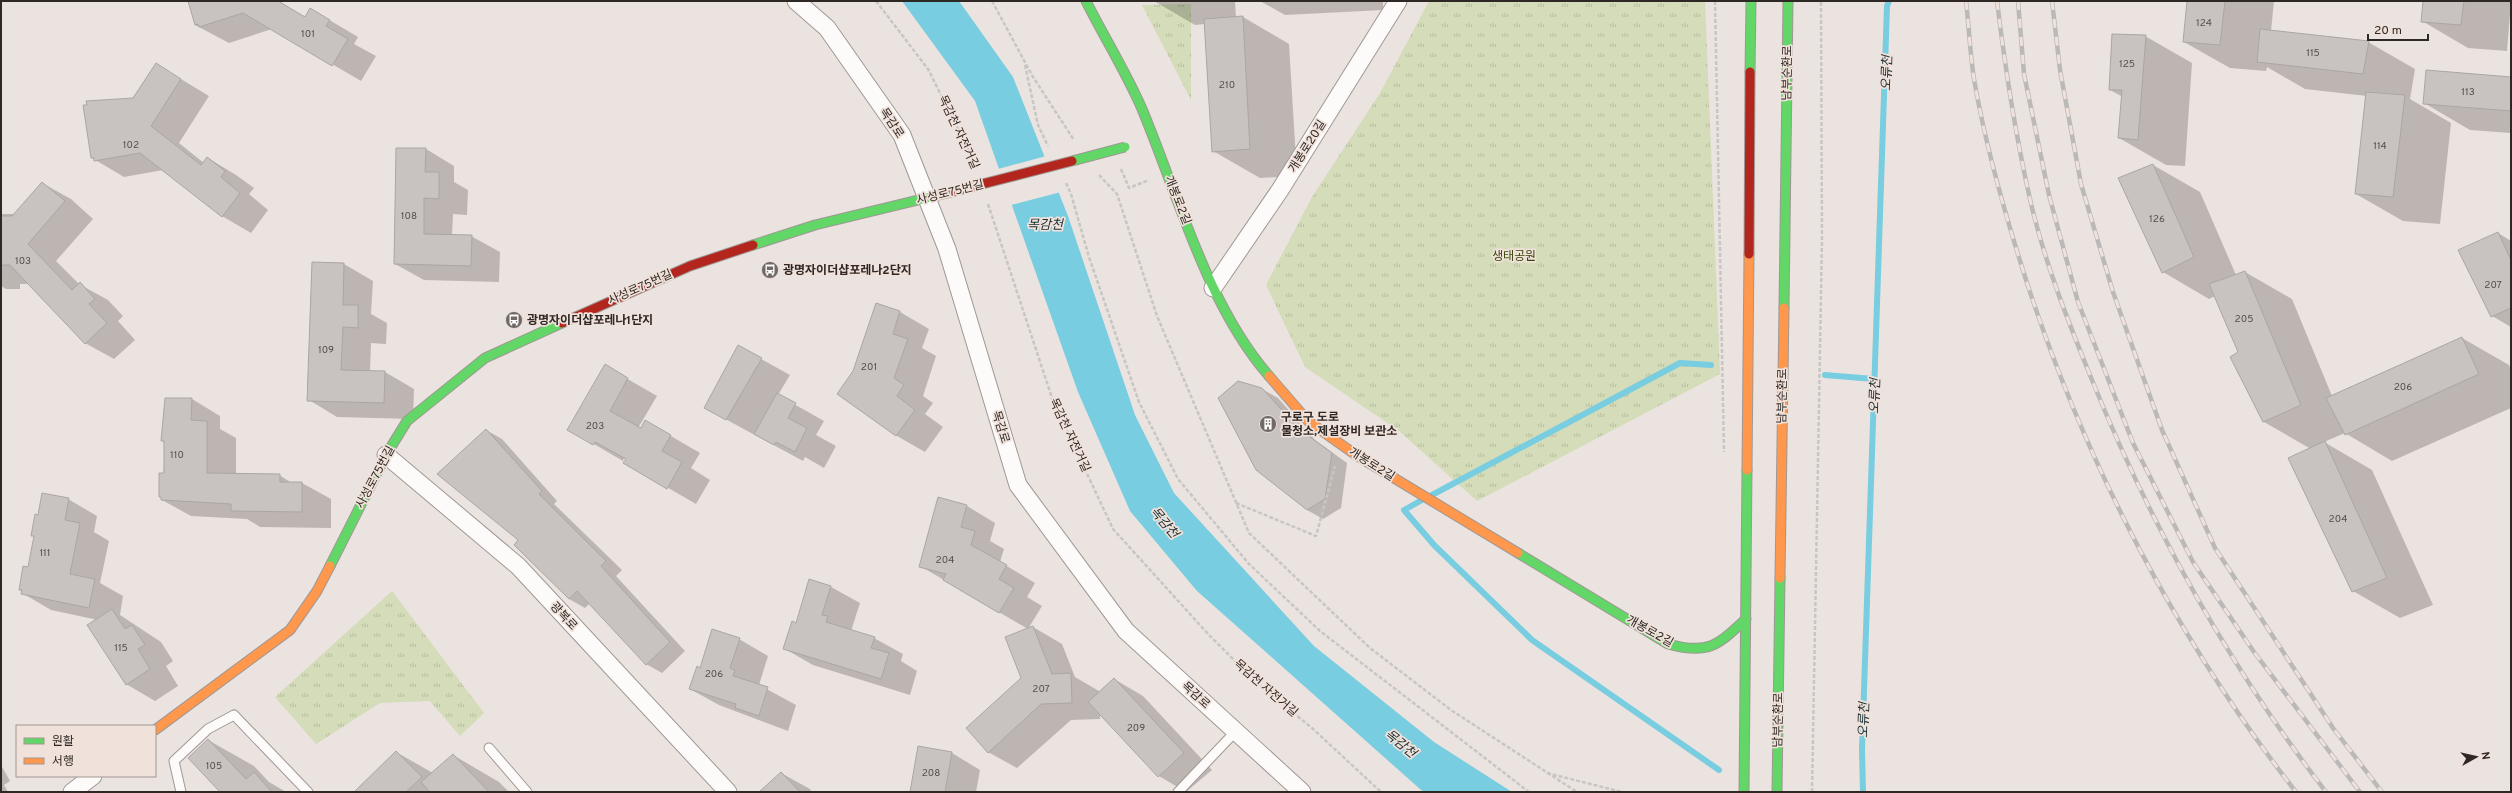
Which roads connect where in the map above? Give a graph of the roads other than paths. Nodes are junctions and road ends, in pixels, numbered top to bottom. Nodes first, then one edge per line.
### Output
1 (796, 1) edge
2 (1086, 1) edge
3 (1398, 1) edge
4 (1751, 1) edge
5 (1788, 1) edge
6 (1128, 146) dead end
7 (926, 198) junction
8 (1213, 288) junction
9 (386, 455) junction
10 (1746, 619) junction
11 (156, 729) edge
12 (1236, 731) junction
13 (489, 748) dead end
14 (92, 777) edge
15 (72, 792) edge
16 (181, 792) edge
17 (308, 792) edge
18 (526, 792) edge
19 (728, 792) edge
20 (1178, 792) edge
21 (1302, 792) edge
22 (1744, 792) edge
23 (1777, 792) edge

1 - 7 street, 목감로
2 - 8 street, 개봉로2길
3 - 8 street, 개봉로20길
4 - 10 street
5 - 23 street, 남부순환로
6 - 7 street, 사성로75번길, bridge
7 - 9 street, 사성로75번길
7 - 12 street, 목감로
8 - 10 street, 개봉로2길
9 - 11 street, 사성로75번길
9 - 19 street, 광복로
10 - 22 street
12 - 20 lane
12 - 21 street, 목감로
13 - 18 lane
14 - 15 street
16 - 17 lane

